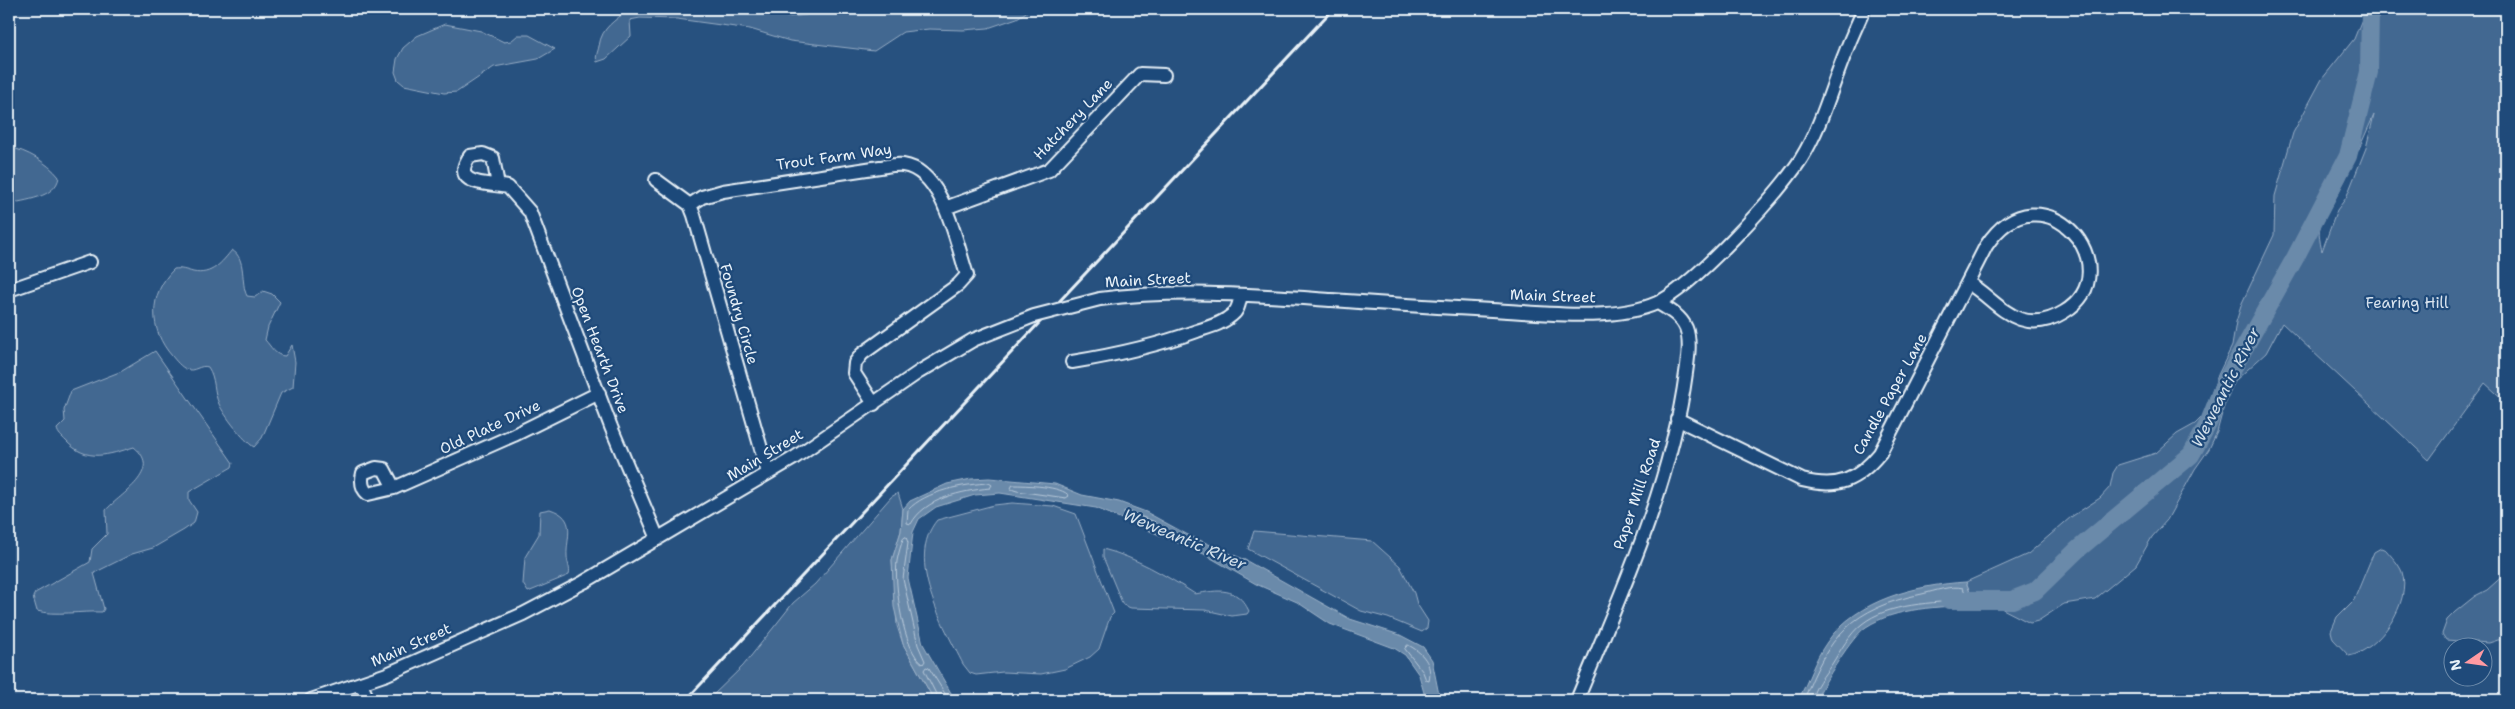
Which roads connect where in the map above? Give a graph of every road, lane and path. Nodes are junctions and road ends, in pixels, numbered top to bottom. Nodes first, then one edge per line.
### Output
1 (1864, 9) edge
2 (1164, 75) dead end
3 (656, 180) dead end
4 (498, 185) dead end
5 (690, 205) junction
6 (945, 208) junction
7 (90, 262) dead end
8 (1968, 283) junction
9 (9, 290) edge
10 (1241, 294) junction
11 (1658, 303) junction
12 (1072, 362) dead end
13 (599, 393) junction
14 (874, 404) junction
15 (1677, 420) junction
16 (768, 473) junction
17 (394, 488) dead end
18 (658, 540) junction
19 (361, 684) junction
20 (312, 700) edge
21 (368, 700) edge
22 (1577, 700) edge

1 - 11 street, Main Street
2 - 6 street, Hatchery Lane
3 - 5 street
4 - 13 street, Open Hearth Drive
5 - 6 street, Trout Farm Way
5 - 16 street, Foundry Circle
6 - 14 street, Trout Farm Way
7 - 9 street
8 - 8 street, Candle Paper Lane
8 - 15 street, Candle Paper Lane
10 - 11 street, Main Street
10 - 12 street
10 - 14 street, Main Street, bridge
11 - 15 street, Paper Mill Road
13 - 17 street, Old Plate Drive
13 - 18 street, Open Hearth Drive
14 - 16 street, Main Street
15 - 22 street, Paper Mill Road
16 - 18 street, Main Street
18 - 19 street, Main Street
19 - 20 street, Main Street
19 - 21 street

